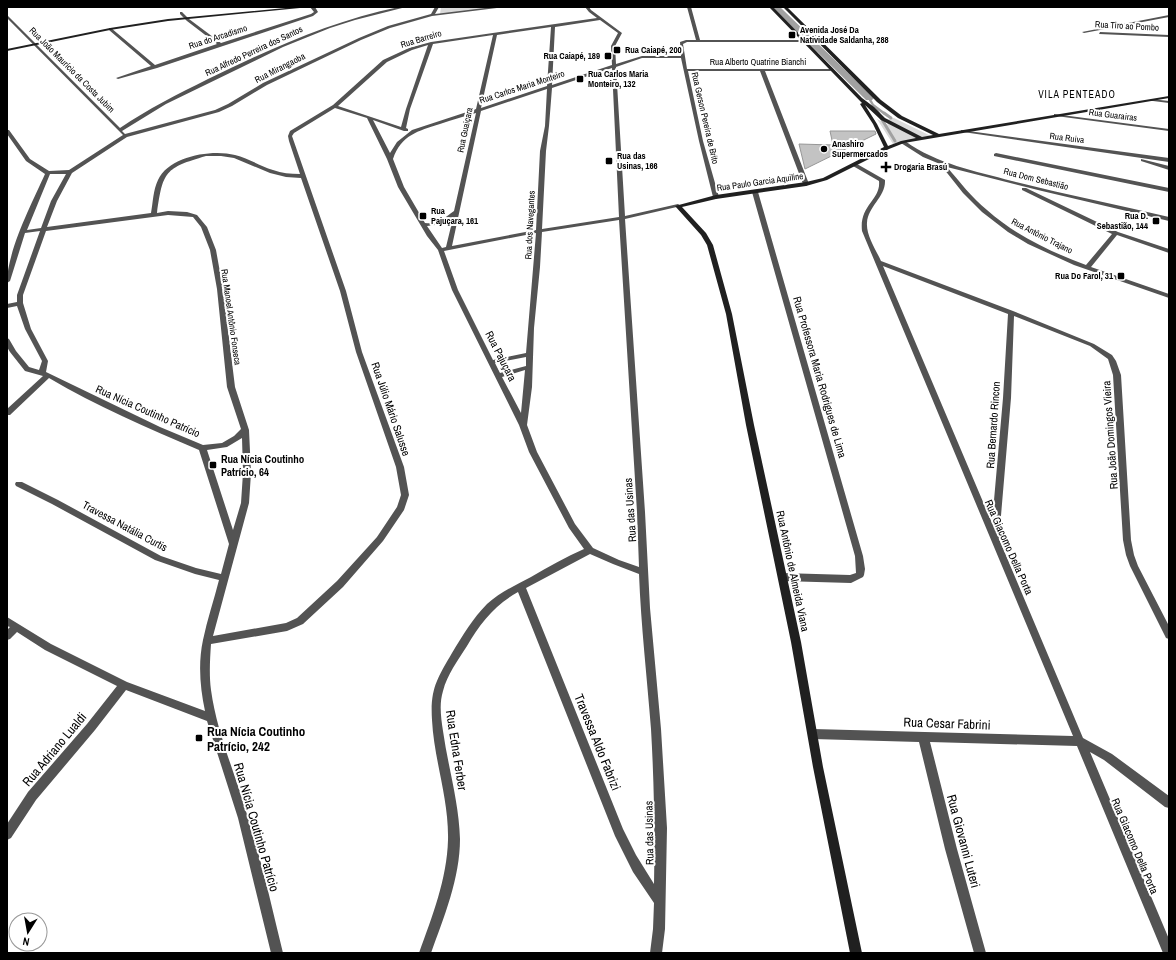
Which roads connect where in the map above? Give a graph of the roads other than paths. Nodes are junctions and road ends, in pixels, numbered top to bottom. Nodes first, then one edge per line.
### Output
1 (50, 7) edge
2 (62, 7) edge
3 (250, 7) edge
4 (308, 7) edge
5 (312, 7) edge
6 (404, 7) edge
7 (437, 7) edge
8 (503, 7) edge
9 (587, 7) edge
10 (689, 7) edge
11 (771, 7) edge
12 (785, 7) edge
13 (244, 8) edge
14 (189, 12) dead end
15 (181, 13) junction
16 (432, 15) junction
17 (7, 16) edge
18 (1169, 16) edge
19 (185, 18) junction
20 (601, 19) junction
21 (553, 25) junction
22 (1111, 27) junction
23 (110, 29) junction
24 (495, 33) junction
25 (1116, 33) junction
26 (1169, 36) edge
27 (30, 40) junction
28 (804, 40) junction
29 (698, 41) junction
30 (430, 43) junction
31 (35, 44) junction
32 (7, 45) edge
33 (221, 45) junction
34 (7, 50) edge
35 (684, 57) junction
36 (155, 66) junction
37 (613, 67) junction
38 (686, 70) junction
39 (762, 70) junction
40 (830, 70) junction
41 (118, 78) dead end
42 (549, 87) junction
43 (1169, 97) edge
44 (860, 99) junction
45 (1153, 100) junction
46 (1169, 102) edge
47 (335, 106) junction
48 (479, 110) junction
49 (1056, 115) junction
50 (370, 118) junction
51 (403, 129) junction
52 (120, 130) junction
53 (1169, 130) edge
54 (7, 131) edge
55 (414, 131) junction
56 (963, 131) junction
57 (125, 136) junction
58 (938, 136) junction
59 (921, 139) junction
60 (904, 142) junction
61 (887, 148) junction
62 (1123, 153) junction
63 (996, 154) dead end
64 (390, 159) junction
65 (1169, 160) edge
66 (942, 164) junction
67 (855, 165) junction
68 (1169, 168) edge
69 (70, 172) junction
70 (48, 173) junction
71 (302, 176) junction
72 (1011, 182) junction
73 (806, 184) junction
74 (1169, 190) edge
75 (755, 192) junction
76 (716, 197) junction
77 (678, 206) junction
78 (458, 208) junction
79 (154, 214) junction
80 (623, 218) junction
81 (1169, 219) edge
82 (423, 224) junction
83 (45, 229) junction
84 (540, 231) junction
85 (23, 232) junction
86 (1116, 233) junction
87 (449, 248) junction
88 (441, 250) junction
89 (1169, 251) edge
90 (878, 262) junction
91 (1088, 267) junction
92 (7, 281) edge
93 (1169, 296) edge
94 (19, 304) junction
95 (7, 306) edge
96 (1011, 312) junction
97 (7, 340) edge
98 (530, 354) junction
99 (492, 362) junction
100 (529, 367) junction
101 (45, 374) junction
102 (498, 376) junction
103 (7, 414) edge
104 (523, 425) junction
105 (245, 430) junction
106 (202, 448) junction
107 (19, 484) dead end
108 (995, 539) junction
109 (234, 546) junction
110 (590, 550) junction
111 (644, 572) junction
112 (782, 577) junction
113 (224, 578) junction
114 (521, 587) junction
115 (7, 621) edge
116 (16, 627) junction
117 (1169, 635) edge
118 (7, 636) edge
119 (207, 641) junction
120 (124, 685) junction
121 (210, 718) junction
122 (813, 734) junction
123 (923, 736) junction
124 (1080, 741) junction
125 (1169, 803) edge
126 (7, 834) edge
127 (660, 902) junction
128 (276, 953) edge
129 (426, 953) edge
130 (656, 953) edge
131 (856, 953) edge
132 (980, 953) edge
133 (1169, 953) edge

1 - 2 street
3 - 13 street
4 - 19 street
5 - 33 street, Rua do Arcadismo
6 - 52 street, Rua Alfredo Perreira dos Santos
7 - 16 street
8 - 16 street, Rua Mirangaoba
9 - 20 street
10 - 29 street
11 - 28 street
12 - 58 street
14 - 15 street
15 - 19 street
15 - 27 street
16 - 57 street, Rua Mirangaoba
17 - 27 street, Rua João Maurício da Costa Jubim
18 - 22 street
19 - 23 street
19 - 33 street
20 - 21 street, Rua Barreiro
20 - 37 street, Rua das Usinas
21 - 24 street, Rua Barreiro
21 - 42 street, Rua dos Navegantes
22 - 25 street
22 - 25 street, Rua Tiro ao Pombo
23 - 31 street
23 - 36 street
24 - 30 street, Rua Barreiro
24 - 48 street, Rua Guaiçara
25 - 26 street, Rua Tiro ao Pombo
27 - 31 street, Rua João Maurício da Costa Jubim
27 - 32 street
28 - 29 street
28 - 40 street
29 - 35 street, Rua Gerson Pereira de Brito
30 - 47 street, Rua Barreiro
30 - 51 street
31 - 34 street
31 - 52 street, Rua João Maurício da Costa Jubim
33 - 36 street, Rua do Arcadismo
35 - 37 street, Rua Carlos Maria Monteiro
35 - 38 street, Rua Gerson Pereira de Brito
36 - 41 street, Rua do Arcadismo
37 - 42 street, Rua Carlos Maria Monteiro
37 - 80 street, Rua das Usinas
38 - 39 street, Rua Alberto Quatrine Bianchi
38 - 76 street, Rua Gerson Pereira de Brito
39 - 40 street, Rua Alberto Quatrine Bianchi
39 - 73 street
40 - 44 street
42 - 48 street, Rua Carlos Maria Monteiro
42 - 84 street, Rua dos Navegantes
43 - 45 street, Rua Paulo Garcia Aquiline
44 - 59 street
44 - 61 street
45 - 46 street
45 - 49 street, Rua Paulo Garcia Aquiline
47 - 50 street
47 - 71 street, Rua Júlio Mário Salusse
48 - 55 street, Rua Carlos Maria Monteiro
48 - 78 street, Rua Guaiçara
49 - 53 street, Rua Guarairas
49 - 56 street, Rua Paulo Garcia Aquiline
50 - 51 street
50 - 64 street, Rua Pajuçara
51 - 55 street, Rua Carlos Maria Monteiro
52 - 57 street, Rua João Maurício da Costa Jubim
54 - 70 street
55 - 64 street, Rua Carlos Maria Monteiro
56 - 58 street, Rua Paulo Garcia Aquiline
56 - 62 street, Rua Ruiva
57 - 69 street, Rua Mirangaoba
58 - 59 street, Rua Paulo Garcia Aquiline
59 - 60 street, Rua Paulo Garcia Aquiline
60 - 61 street, Rua Paulo Garcia Aquiline
60 - 66 street, Rua Dom Sebastião
61 - 67 street, Rua Paulo Garcia Aquiline
62 - 65 street, Rua Ruiva
62 - 68 street
63 - 74 street
64 - 82 street, Rua Pajuçara
66 - 72 street, Rua Dom Sebastião
66 - 91 street, Rua Antônio Trajano
67 - 73 street, Rua Paulo Garcia Aquiline
67 - 90 street, Rua Giacomo Della Porta
69 - 70 street
69 - 83 street
70 - 85 street
71 - 79 street
71 - 119 street, Rua Júlio Mário Salusse
72 - 81 street, Rua Dom Sebastião
72 - 86 street
73 - 75 street, Rua Paulo Garcia Aquiline
75 - 76 street, Rua Paulo Garcia Aquiline
75 - 112 street, Rua Professora Maria Rodrigues de Lima
76 - 77 street, Rua Paulo Garcia Aquiline
77 - 80 street, Rua Paulo Garcia Aquiline
77 - 112 street, Rua Antônio de Almeida Viana
78 - 82 street
78 - 87 street, Rua Guaiçara
79 - 83 street, Rua Manoel Antônio Fonseca
79 - 105 street, Rua Manoel Antônio Fonseca
80 - 84 street, Rua Paulo Garcia Aquiline
80 - 111 street, Rua das Usinas
82 - 88 street, Rua Pajuçara
83 - 85 street, Rua Manoel Antônio Fonseca
83 - 94 street
84 - 87 street, Rua Paulo Garcia Aquiline
84 - 98 street, Rua dos Navegantes
85 - 92 street
86 - 89 street
86 - 91 street
87 - 88 street, Rua Paulo Garcia Aquiline
88 - 99 street, Rua Pajuçara
90 - 96 street, Rua João Domingos Vieira
90 - 108 street, Rua Giacomo Della Porta
91 - 93 street, Rua Antônio Trajano
94 - 95 street
94 - 101 street
96 - 108 street, Rua Bernardo Rincon
96 - 117 street, Rua João Domingos Vieira
97 - 101 street, Rua Nícia Coutinho Patrício
98 - 99 street
98 - 100 street, Rua dos Navegantes
99 - 102 street, Rua Pajuçara
100 - 102 street
100 - 104 street, Rua dos Navegantes
101 - 103 street
101 - 106 street, Rua Nícia Coutinho Patrício
102 - 104 street, Rua Pajuçara
104 - 110 street, Rua Pajuçara
105 - 106 street
105 - 109 street, Rua Manoel Antônio Fonseca
106 - 109 street
107 - 113 street, Travessa Natália Curtis
108 - 124 street, Rua Giacomo Della Porta
109 - 113 street, Rua Nícia Coutinho Patrício
110 - 111 street, Rua Pajuçara
110 - 114 street, Rua Edna Ferber
111 - 127 street, Rua das Usinas
112 - 122 street, Rua Antônio de Almeida Viana
113 - 119 street, Rua Nícia Coutinho Patrício
114 - 127 street, Travessa Aldo Fabrizi
114 - 129 street, Rua Edna Ferber
115 - 116 street
116 - 118 street
116 - 120 street
119 - 121 street, Rua Nícia Coutinho Patrício
120 - 121 street
120 - 126 street, Rua Adriano Lualdi
121 - 128 street, Rua Nícia Coutinho Patrício
122 - 123 street, Rua Cesar Fabrini
122 - 131 street, Rua Antônio de Almeida Viana
123 - 124 street, Rua Cesar Fabrini
123 - 132 street, Rua Giovanni Luteri
124 - 125 street
124 - 133 street, Rua Giacomo Della Porta
127 - 130 street, Rua das Usinas

